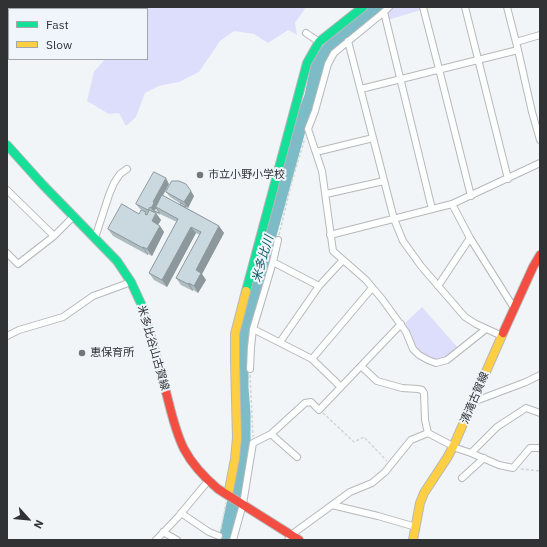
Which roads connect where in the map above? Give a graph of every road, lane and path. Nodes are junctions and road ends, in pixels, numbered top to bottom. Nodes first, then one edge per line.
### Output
1 (363, 7) edge
2 (389, 7) edge
3 (422, 7) edge
4 (465, 7) edge
5 (507, 7) edge
6 (384, 12) junction
7 (306, 33) dead end
8 (540, 35) edge
9 (348, 41) junction
10 (319, 42) junction
11 (516, 42) junction
12 (518, 50) junction
13 (479, 60) junction
14 (439, 69) junction
15 (400, 79) junction
16 (361, 89) junction
17 (308, 129) junction
18 (374, 138) junction
19 (540, 140) edge
20 (7, 145) edge
21 (316, 152) junction
22 (540, 163) edge
23 (127, 168) dead end
24 (508, 179) junction
25 (384, 181) junction
26 (7, 190) edge
27 (326, 194) junction
28 (471, 196) junction
29 (452, 204) junction
30 (432, 209) junction
31 (74, 216) junction
32 (394, 219) junction
33 (330, 235) junction
34 (54, 236) junction
35 (95, 238) junction
36 (470, 238) junction
37 (278, 240) joint
38 (7, 253) edge
39 (540, 255) edge
40 (343, 260) junction
41 (273, 262) junction
42 (131, 282) junction
43 (319, 286) junction
44 (438, 286) junction
45 (372, 288) junction
46 (514, 308) junction
47 (401, 324) junction
48 (253, 329) junction
49 (486, 329) junction
50 (7, 336) edge
51 (502, 336) junction
52 (280, 342) junction
53 (312, 359) junction
54 (361, 366) junction
55 (250, 369) joint
56 (540, 375) edge
57 (342, 387) junction
58 (473, 402) junction
59 (320, 410) junction
60 (540, 413) edge
61 (428, 433) junction
62 (271, 434) junction
63 (253, 443) junction
64 (454, 447) junction
65 (540, 448) edge
66 (471, 453) junction
67 (297, 457) dead end
68 (484, 458) junction
69 (391, 465) junction
70 (513, 468) junction
71 (540, 471) edge
72 (462, 478) dead end
73 (208, 481) junction
74 (228, 495) junction
75 (241, 503) junction
76 (332, 505) junction
77 (181, 513) junction
78 (416, 527) junction
79 (163, 532) junction
80 (219, 536) joint
81 (290, 538) edge
82 (156, 540) edge
83 (177, 540) edge
84 (234, 540) edge
85 (299, 540) edge
86 (413, 540) edge

1 - 10 main road
2 - 6 street
3 - 14 street
4 - 13 street
5 - 11 street
6 - 9 street
6 - 15 street
7 - 10 street
8 - 11 street
9 - 16 street
9 - 17 street
10 - 74 main road
11 - 12 street
12 - 13 street
12 - 19 street
13 - 14 street
13 - 24 street
14 - 15 street
14 - 28 street
15 - 16 street
15 - 30 street
16 - 18 street
17 - 21 street
17 - 37 path
18 - 21 street
18 - 25 street
20 - 31 main road, 米多比谷山古賀線
21 - 27 street
22 - 24 street
23 - 35 street
24 - 28 street
25 - 27 street
25 - 32 street
26 - 34 street
27 - 33 street
28 - 29 street
29 - 30 street
29 - 36 street
30 - 32 street
31 - 34 street
31 - 35 main road, 米多比谷山古賀線
32 - 33 street
32 - 44 street
33 - 40 street
34 - 38 street
35 - 42 main road, 米多比谷山古賀線
36 - 44 street
36 - 46 street
37 - 41 street
39 - 46 main road, 清滝古賀線
40 - 43 street
40 - 45 street
41 - 43 street
41 - 48 street
42 - 50 street
42 - 73 main road, 米多比谷山古賀線
43 - 52 street
44 - 49 street
45 - 47 street
45 - 53 street
46 - 51 main road, 清滝古賀線
47 - 49 street
47 - 54 street
48 - 52 street
48 - 55 street
49 - 51 street
51 - 58 main road, 清滝古賀線
52 - 53 street
53 - 57 street
54 - 57 street
54 - 61 street
55 - 63 path
56 - 58 street
57 - 59 street
58 - 64 main road, 清滝古賀線
59 - 62 street
59 - 69 path
60 - 66 street
61 - 64 street
61 - 69 street
62 - 63 street
62 - 67 street
63 - 75 street
64 - 66 street
64 - 78 main road, 清滝古賀線
65 - 70 street
66 - 68 street
68 - 70 street
68 - 72 street
69 - 76 street
70 - 71 path
73 - 74 main road, 米多比谷山古賀線
73 - 77 street
74 - 75 main road, 米多比谷山古賀線
74 - 80 path
75 - 81 main road, 米多比谷山古賀線
75 - 84 street
76 - 78 street
76 - 81 street
77 - 79 street
77 - 80 street
78 - 86 main road, 清滝古賀線
79 - 82 street
79 - 83 street
81 - 85 main road, 米多比谷山古賀線

